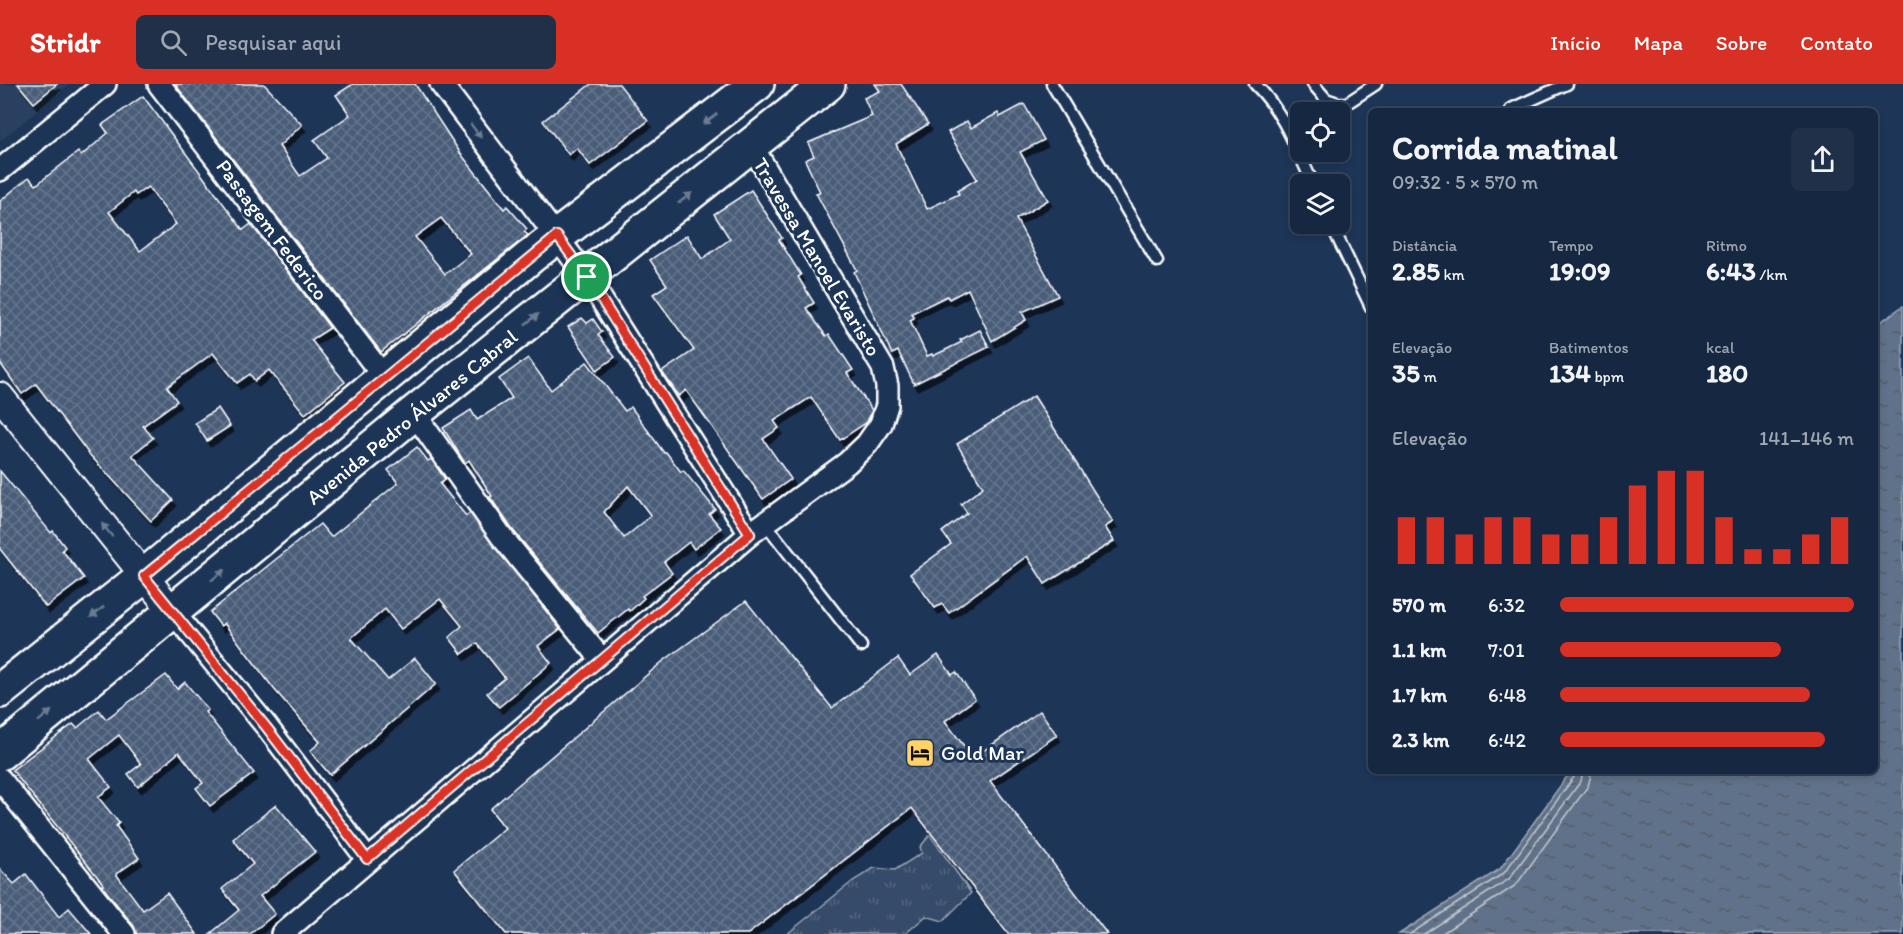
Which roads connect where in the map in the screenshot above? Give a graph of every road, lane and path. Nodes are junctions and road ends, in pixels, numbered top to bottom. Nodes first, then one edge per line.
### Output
1 (105, 84) edge
2 (159, 84) edge
3 (441, 84) edge
4 (774, 84) edge
5 (828, 84) edge
6 (1052, 84) edge
7 (1314, 84) edge
8 (1376, 84) edge
9 (1567, 84) edge
10 (1261, 85) edge
11 (744, 88) edge
12 (1513, 108) edge
13 (752, 146) junction
14 (0, 170) edge
15 (1308, 174) edge
16 (1336, 234) edge
17 (557, 236) junction
18 (1157, 261) dead end
19 (587, 277) junction
20 (1368, 300) edge
21 (384, 377) junction
22 (0, 396) edge
23 (414, 413) junction
24 (757, 529) junction
25 (144, 576) junction
26 (173, 612) junction
27 (861, 646) dead end
28 (602, 660) junction
29 (0, 691) edge
30 (0, 753) edge
31 (0, 779) edge
32 (367, 859) junction
33 (124, 934) edge
34 (282, 934) edge

1 - 14 street
2 - 21 street, Passagem Federico
3 -> 17 street
4 - 13 main road
5 - 13 main road, Avenida Pedro Álvares Cabral
6 - 18 lane
7 - 8 lane
9 - 12 lane
10 - 15 lane
11 -> 17 main road
19 -> 13 main road, Avenida Pedro Álvares Cabral
13 - 24 street, Travessa Manoel Evaristo
16 - 20 lane
17 - 19 street
17 - 21 main road
23 -> 19 main road, Avenida Pedro Álvares Cabral
19 - 24 street
21 - 25 main road
25 -> 22 street
26 -> 23 main road, Avenida Pedro Álvares Cabral
23 - 28 street
24 - 27 lane
24 - 28 street
25 - 26 street
25 -> 29 main road
30 -> 26 main road, Avenida Pedro Álvares Cabral
26 - 32 street
28 - 32 street
31 - 33 street
32 - 34 street

